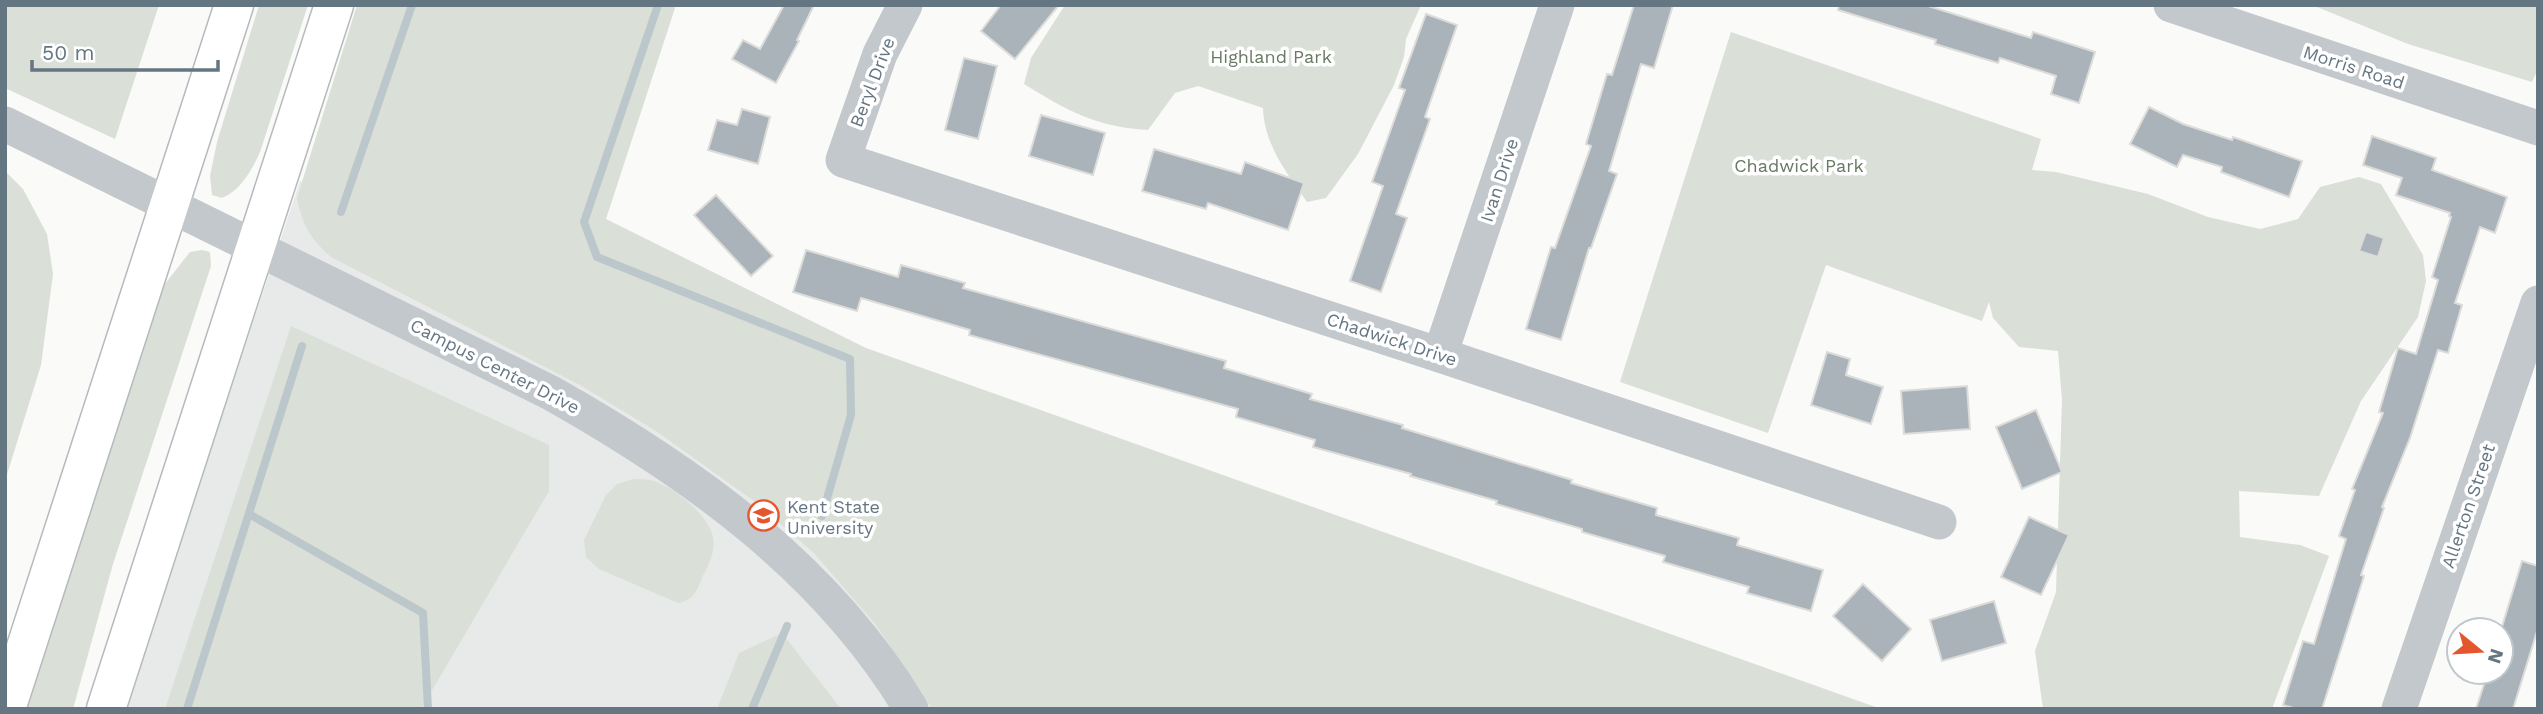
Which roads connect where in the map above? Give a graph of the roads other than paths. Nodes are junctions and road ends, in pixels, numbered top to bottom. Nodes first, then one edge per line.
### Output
1 (234, 5) edge
2 (334, 5) edge
3 (905, 5) edge
4 (1557, 5) edge
5 (2171, 5) edge
6 (5, 124) edge
7 (2538, 128) edge
8 (843, 160) joint
9 (169, 204) junction
10 (255, 246) junction
11 (2538, 303) edge
12 (1440, 355) junction
13 (1939, 522) dead end
14 (6, 709) edge
15 (106, 709) edge
16 (911, 709) edge
17 (2399, 709) edge

1 - 9 main road
2 - 10 main road
3 - 8 street, Beryl Drive
4 - 12 street, Ivan Drive
5 - 7 street, Morris Road
6 - 9 street, Campus Center Drive
8 - 12 street, Chadwick Drive
9 - 10 street, Campus Center Drive
9 - 14 main road
10 - 15 main road
10 - 16 street, Campus Center Drive
11 - 17 street, Allerton Street
12 - 13 street, Chadwick Drive

